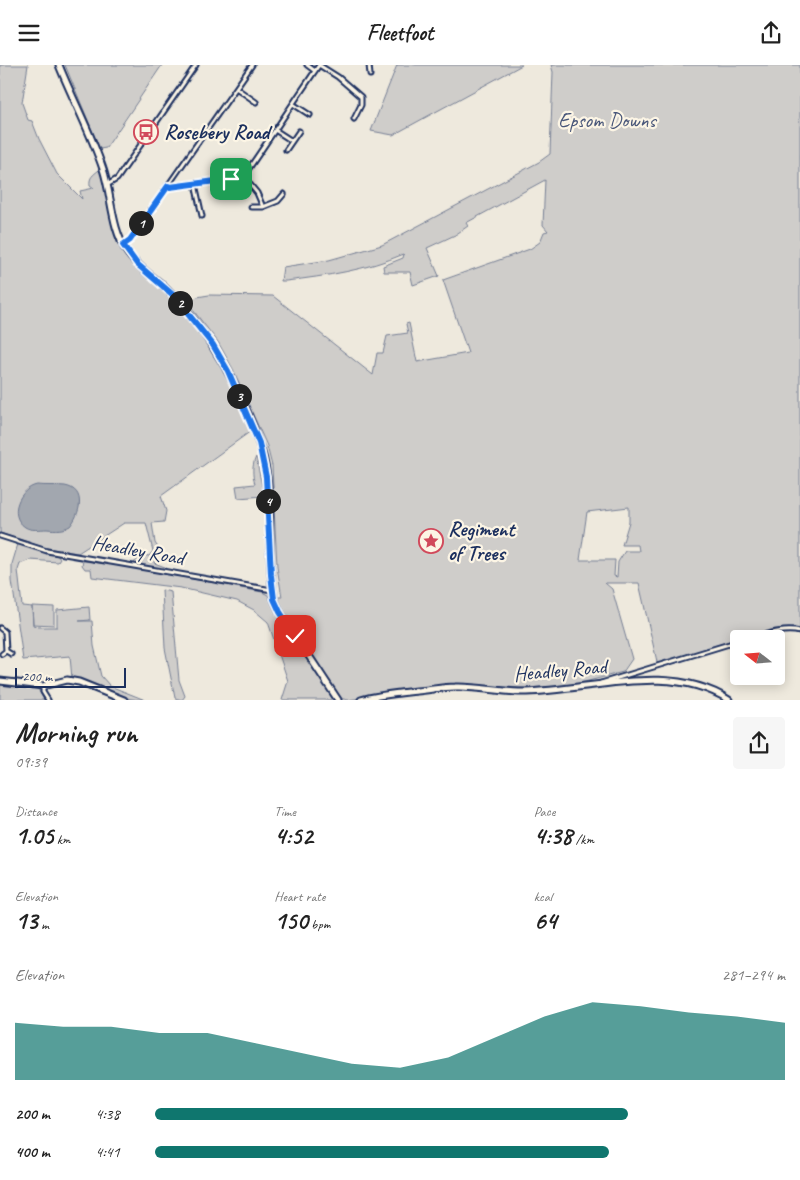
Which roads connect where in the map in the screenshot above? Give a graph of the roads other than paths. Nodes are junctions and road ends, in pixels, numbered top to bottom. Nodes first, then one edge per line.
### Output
1 (59, 65) edge
2 (196, 65) edge
3 (252, 65) edge
4 (307, 65) edge
5 (319, 65) edge
6 (369, 65) edge
7 (315, 71) junction
8 (370, 75) dead end
9 (236, 88) junction
10 (256, 102) dead end
11 (293, 104) junction
12 (310, 115) dead end
13 (354, 119) dead end
14 (275, 130) junction
15 (299, 131) dead end
16 (292, 141) junction
17 (286, 150) dead end
18 (242, 176) junction
19 (195, 184) junction
20 (108, 185) junction
21 (168, 186) junction
22 (284, 194) dead end
23 (251, 207) dead end
24 (263, 207) junction
25 (202, 216) dead end
26 (123, 245) junction
27 (0, 536) edge
28 (272, 590) junction
29 (0, 628) edge
30 (785, 631) edge
31 (800, 632) edge
32 (730, 644) edge
33 (6, 651) junction
34 (2, 654) dead end
35 (11, 654) dead end
36 (0, 681) edge
37 (600, 683) junction
38 (43, 686) junction
39 (48, 700) edge
40 (124, 700) edge
41 (338, 700) edge
42 (361, 700) edge
43 (729, 700) edge

1 - 20 street
2 - 20 street
3 - 9 street
4 - 7 street
5 - 7 street
5 - 13 street
6 - 8 street
7 - 11 street
9 - 10 street
9 - 21 street
11 - 12 street
11 - 14 street
14 - 16 street
14 - 18 street
15 - 16 street
16 - 17 street
18 - 19 street
18 - 24 street
19 - 21 street
19 - 25 street
20 - 26 street
21 - 26 street
22 - 24 street
23 - 24 street
26 - 28 street
27 - 28 street, Headley Road
28 - 41 street
29 - 33 street
30 - 31 street
32 - 37 street
33 - 34 street
33 - 35 street
36 - 38 street
37 - 42 street, Headley Road
37 - 43 street, Headley Road
38 - 39 street
38 - 40 street

